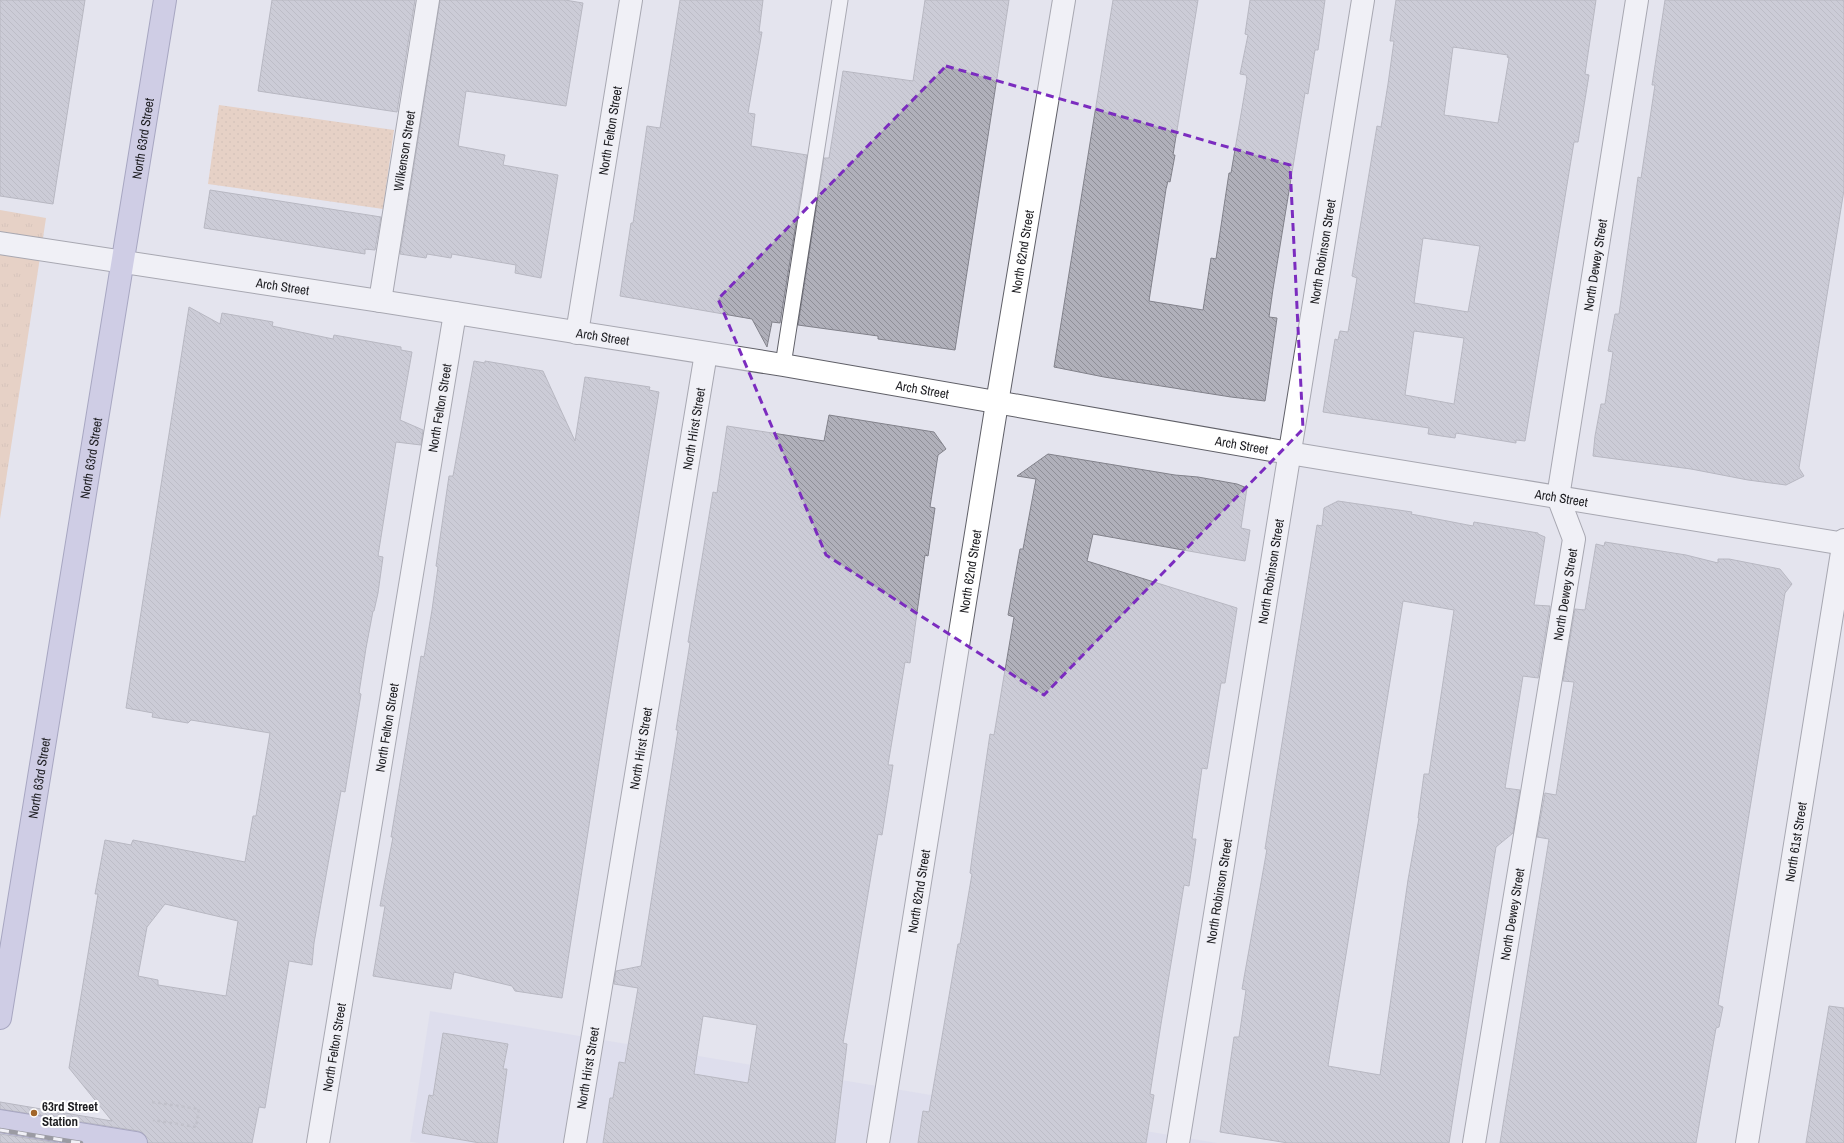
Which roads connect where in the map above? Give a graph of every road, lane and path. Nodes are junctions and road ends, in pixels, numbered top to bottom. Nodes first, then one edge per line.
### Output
1 (165, 0) edge
2 (428, 0) edge
3 (631, 0) edge
4 (840, 0) edge
5 (1064, 0) edge
6 (1363, 0) edge
7 (1637, 0) edge
8 (0, 243) edge
9 (122, 262) junction
10 (380, 301) junction
11 (454, 313) junction
12 (577, 333) junction
13 (706, 353) junction
14 (783, 365) junction
15 (997, 403) junction
16 (1289, 453) junction
17 (1558, 497) junction
18 (1844, 543) edge
19 (16, 916) junction
20 (0, 934) edge
21 (0, 1018) edge
22 (152, 1102) dead end
23 (149, 1119) dead end
24 (0, 1121) edge
25 (136, 1143) edge
26 (318, 1143) edge
27 (575, 1143) edge
28 (878, 1143) edge
29 (1178, 1143) edge
30 (1474, 1143) edge
31 (1747, 1143) edge

1 - 9 main road, North 63rd Street
2 - 10 street, Wilkenson Street
3 - 12 street, North Felton Street
4 - 14 lane
5 - 15 street, North 62nd Street
6 - 16 street, North Robinson Street
7 - 17 street, North Dewey Street
8 - 9 street, Arch Street
9 - 10 street, Arch Street
9 - 19 main road, North 63rd Street
10 - 11 street, Arch Street
11 - 12 street, Arch Street
11 - 26 street, North Felton Street
12 - 13 street, Arch Street
13 - 14 street, Arch Street
13 - 27 street, North Hirst Street
14 - 15 street, Arch Street
15 - 16 street, Arch Street
15 - 28 street, North 62nd Street
16 - 17 street, Arch Street
16 - 29 street, North Robinson Street
17 - 18 street, Arch Street
17 - 30 street, North Dewey Street
18 - 31 street, North 61st Street
19 - 20 main road
19 - 21 main road, North 63rd Street
22 - 23 path
24 - 25 main road

